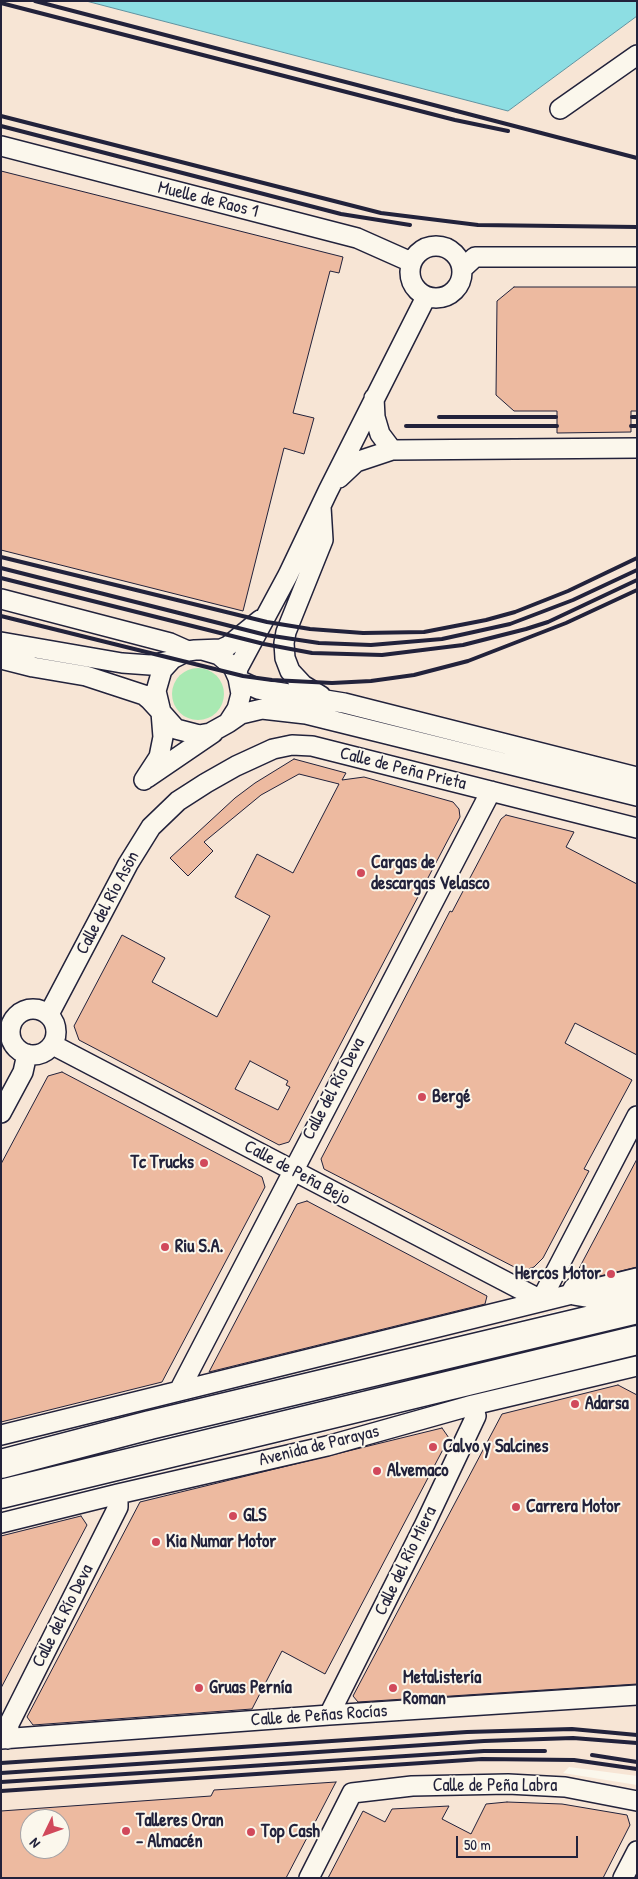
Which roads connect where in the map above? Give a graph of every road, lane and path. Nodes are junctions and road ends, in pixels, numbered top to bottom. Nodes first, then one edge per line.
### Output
1 (637, 54) edge
2 (560, 109) dead end
3 (1, 146) edge
4 (637, 257) edge
5 (412, 262) junction
6 (462, 269) junction
7 (426, 296) junction
8 (374, 397) junction
9 (637, 448) edge
10 (392, 450) junction
11 (325, 498) junction
12 (1, 599) edge
13 (270, 610) junction
14 (1, 642) edge
15 (195, 650) junction
16 (1, 659) edge
17 (169, 661) junction
18 (238, 676) junction
19 (328, 700) junction
20 (161, 712) junction
21 (224, 726) junction
22 (637, 777) edge
23 (491, 791) junction
24 (637, 796) edge
25 (178, 801) joint
26 (637, 828) edge
27 (49, 1014) junction
28 (6, 1020) edge
29 (53, 1045) junction
30 (27, 1054) junction
31 (1, 1113) edge
32 (637, 1116) edge
33 (292, 1171) junction
34 (637, 1278) edge
35 (577, 1291) junction
36 (541, 1300) junction
37 (637, 1301) edge
38 (637, 1309) edge
39 (637, 1340) edge
40 (637, 1366) edge
41 (180, 1389) junction
42 (473, 1405) junction
43 (1, 1435) edge
44 (1, 1464) edge
45 (1, 1494) edge
46 (118, 1494) junction
47 (1, 1523) edge
48 (637, 1696) edge
49 (329, 1715) junction
50 (5, 1739) edge
51 (637, 1801) edge
52 (637, 1851) edge
53 (309, 1878) edge
54 (623, 1878) edge

1 - 2 street
3 - 5 street, Muelle de Raos 1
4 - 6 street
5 - 6 street
5 - 7 street
6 - 7 street
7 - 8 street
8 - 10 street
8 - 11 street
9 - 10 street
10 - 11 street
11 - 13 street
11 - 19 street
12 - 15 street
13 - 15 street
13 - 18 street
14 - 17 street
15 - 17 street
15 - 18 street
16 - 20 street
17 - 20 street
18 - 19 street
18 - 21 street
19 - 22 street
20 - 21 street
20 - 21 street
21 - 24 street, Calle de Peña Prieta
23 - 25 street, Calle de Peña Prieta
23 - 26 street, Calle de Peña Prieta
23 - 33 street, Calle del Río Deva
25 - 27 street, Calle del Río Asón
27 - 28 street
27 - 29 street
28 - 30 street
29 - 30 street
29 - 33 street, Calle de Peña Bejo
30 - 31 street
32 - 36 street
33 - 36 street, Calle de Peña Bejo
33 - 41 street, Calle del Río Deva
34 - 35 street
35 - 36 street
35 - 37 highway
36 - 41 street
38 - 44 highway
39 - 45 highway
40 - 42 street, Avenida de Parayas
41 - 43 street
42 - 46 street, Avenida de Parayas
42 - 49 street, Calle del Río Miera
46 - 47 street, Avenida de Parayas
46 - 50 street, Calle del Río Deva
48 - 49 street, Calle de Peñas Rocías
49 - 50 street, Calle de Peñas Rocías
51 - 53 street, Calle de Peña Labra
52 - 54 street

